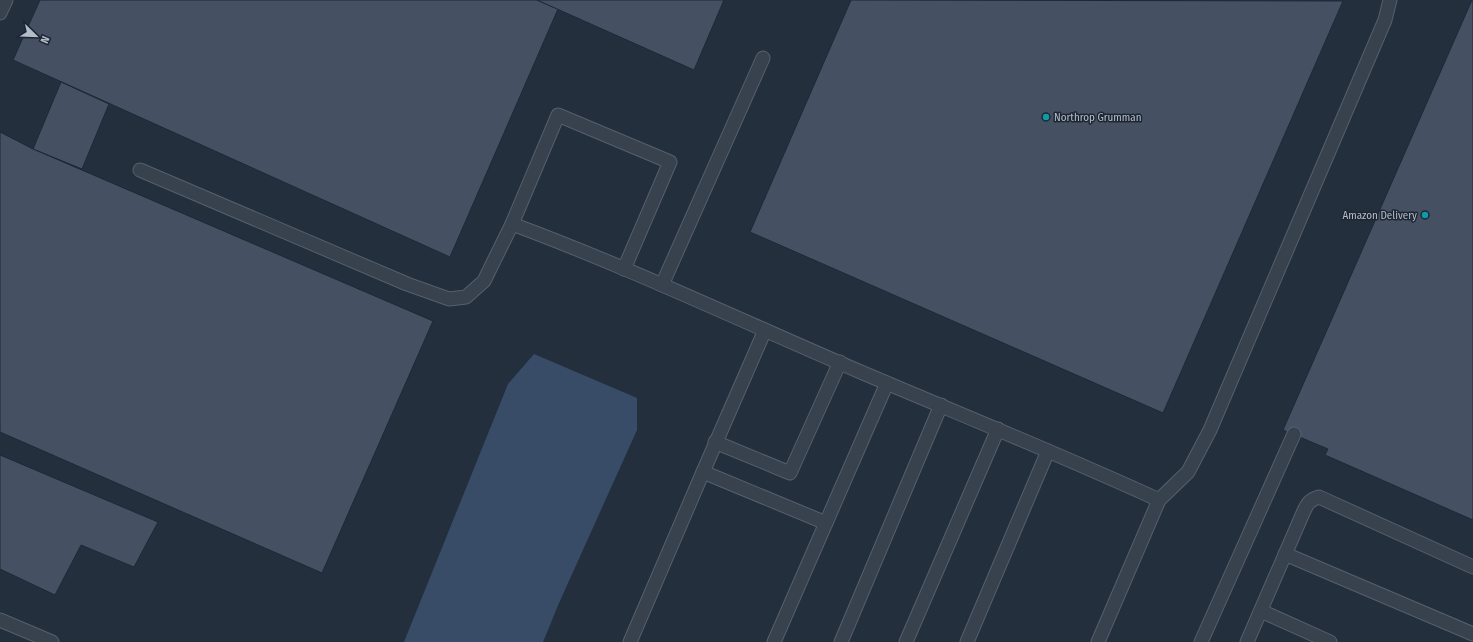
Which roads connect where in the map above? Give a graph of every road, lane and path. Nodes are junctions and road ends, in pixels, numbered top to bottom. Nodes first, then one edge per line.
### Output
1 (6, 0) edge
2 (1390, 0) edge
3 (0, 13) edge
4 (763, 58) dead end
5 (140, 170) dead end
6 (512, 224) junction
7 (624, 269) junction
8 (662, 285) junction
9 (765, 330) junction
10 (840, 362) junction
11 (887, 383) junction
12 (941, 405) junction
13 (998, 429) junction
14 (1294, 434) dead end
15 (715, 442) junction
16 (1048, 450) junction
17 (703, 472) junction
18 (1159, 500) junction
19 (826, 523) junction
20 (1285, 554) junction
21 (1473, 568) edge
22 (1261, 611) junction
23 (0, 620) edge
24 (1473, 634) edge
25 (52, 642) edge
26 (630, 642) edge
27 (774, 642) edge
28 (841, 642) edge
29 (906, 642) edge
30 (967, 642) edge
31 (1098, 642) edge
32 (1201, 642) edge
33 (1247, 642) edge
34 (1330, 642) edge

1 - 3 lane
2 - 18 lane
4 - 8 lane
5 - 6 lane
6 - 7 lane
6 - 7 lane
7 - 8 lane
8 - 9 lane
9 - 10 lane
9 - 15 lane
10 - 11 lane
10 - 15 lane
11 - 12 lane
11 - 19 lane
12 - 13 lane
12 - 28 lane
13 - 16 lane
13 - 29 lane
14 - 32 lane
15 - 17 lane
16 - 18 lane
16 - 30 lane
17 - 19 lane
17 - 26 lane
18 - 31 lane
19 - 27 lane
20 - 21 lane
20 - 22 lane
20 - 24 lane
22 - 33 lane
22 - 34 lane
23 - 25 lane

